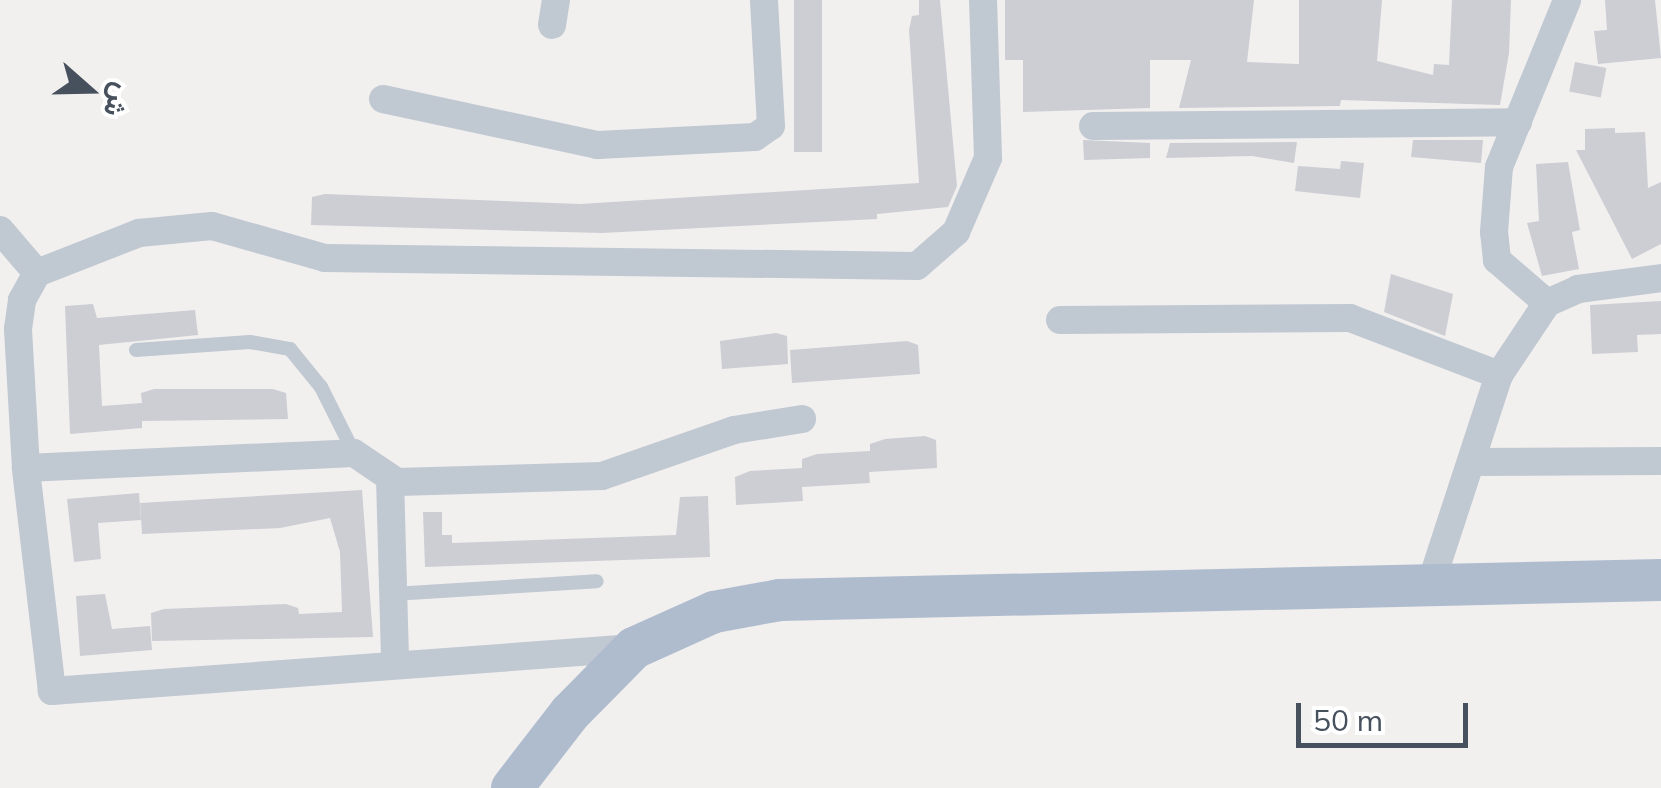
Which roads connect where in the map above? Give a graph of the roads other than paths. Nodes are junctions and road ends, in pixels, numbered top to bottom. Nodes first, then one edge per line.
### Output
1 (764, 0) edge
2 (983, 0) edge
3 (1567, 0) edge
4 (382, 99) dead end
5 (1518, 122) junction
6 (1093, 126) dead end
7 (0, 230) edge
8 (38, 273) junction
9 (1661, 278) edge
10 (1547, 303) junction
11 (1060, 320) dead end
12 (136, 350) dead end
13 (1499, 375) junction
14 (802, 419) dead end
15 (354, 453) junction
16 (1661, 461) edge
17 (1472, 462) junction
18 (26, 468) junction
19 (390, 479) junction
20 (1661, 580) edge
21 (597, 581) dead end
22 (1430, 586) junction
23 (393, 594) junction
24 (634, 648) junction
25 (394, 662) junction
26 (512, 788) edge

1 - 4 street
2 - 8 street
3 - 5 street
5 - 6 street
5 - 10 street
7 - 8 street
8 - 18 street
9 - 10 street
10 - 13 street
11 - 13 street
12 - 15 lane
13 - 17 street
14 - 19 street
15 - 18 street
15 - 19 street
16 - 17 street
17 - 22 street
18 - 25 street
19 - 23 street
20 - 22 main road
21 - 23 lane
22 - 24 main road
23 - 25 street
24 - 25 street
24 - 26 main road

